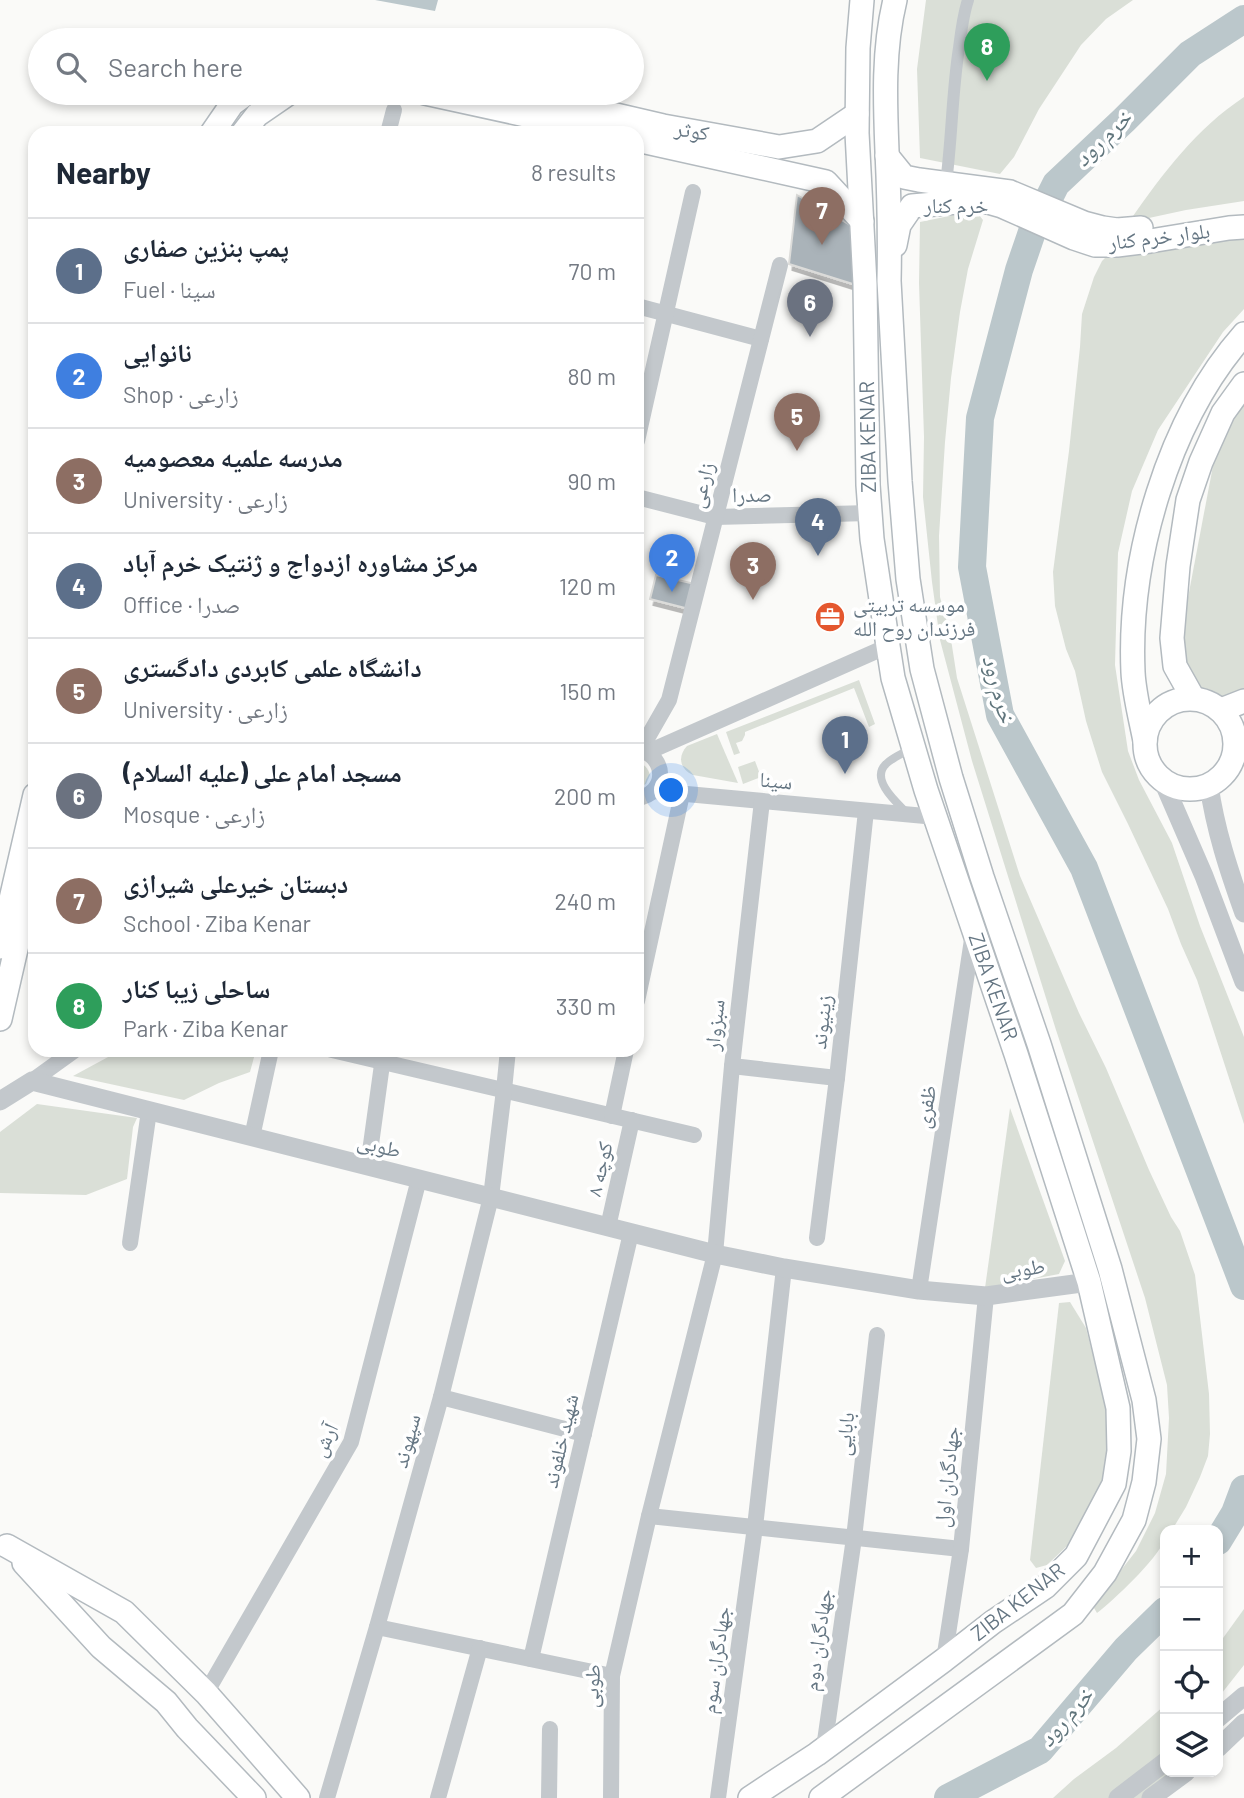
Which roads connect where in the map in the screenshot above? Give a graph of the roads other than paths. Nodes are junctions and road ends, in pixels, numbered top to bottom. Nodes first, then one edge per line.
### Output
1 (862, 0) edge
2 (895, 0) edge
3 (968, 0) edge
4 (231, 105) edge
5 (272, 105) edge
6 (537, 105) edge
7 (551, 105) edge
8 (394, 110) dead end
9 (857, 114) junction
10 (217, 126) edge
11 (249, 126) edge
12 (390, 126) edge
13 (590, 126) edge
14 (644, 142) edge
15 (779, 146) junction
16 (887, 156) junction
17 (774, 171) junction
18 (946, 183) junction
19 (693, 192) dead end
20 (1006, 199) junction
21 (1244, 211) edge
22 (862, 221) junction
23 (1244, 228) edge
24 (1079, 231) junction
25 (780, 265) dead end
26 (889, 281) junction
27 (644, 308) edge
28 (666, 314) junction
29 (1244, 334) edge
30 (761, 339) junction
31 (1244, 384) edge
32 (644, 410) edge
33 (644, 499) edge
34 (870, 513) junction
35 (715, 517) junction
36 (888, 646) junction
37 (922, 669) junction
38 (893, 678) junction
39 (1193, 698) junction
40 (1244, 701) edge
41 (1221, 710) junction
42 (1145, 741) junction
43 (644, 746) edge
44 (914, 747) junction
45 (644, 749) edge
46 (644, 751) edge
47 (1239, 757) edge
48 (1162, 779) junction
49 (1209, 785) junction
50 (654, 791) junction
51 (682, 794) junction
52 (644, 797) edge
53 (762, 801) junction
54 (866, 811) junction
55 (909, 814) junction
56 (936, 817) junction
57 (28, 825) edge
58 (28, 897) edge
59 (1244, 913) edge
60 (973, 930) junction
61 (0, 947) edge
62 (644, 969) edge
63 (1244, 982) edge
64 (0, 1019) edge
65 (65, 1057) edge
66 (269, 1057) edge
67 (383, 1057) edge
68 (387, 1057) edge
69 (507, 1057) edge
70 (625, 1057) edge
71 (732, 1066) junction
72 (837, 1078) junction
73 (32, 1081) junction
74 (504, 1090) junction
75 (0, 1101) edge
76 (149, 1111) junction
77 (612, 1116) junction
78 (632, 1120) junction
79 (694, 1135) dead end
80 (252, 1137) junction
81 (368, 1166) junction
82 (419, 1179) junction
83 (491, 1197) junction
84 (608, 1227) junction
85 (631, 1233) junction
86 (817, 1238) dead end
87 (130, 1244) dead end
88 (715, 1254) junction
89 (784, 1268) junction
90 (1113, 1277) junction
91 (1089, 1282) junction
92 (919, 1290) junction
93 (986, 1296) junction
94 (877, 1335) dead end
95 (441, 1397) junction
96 (584, 1434) junction
97 (649, 1516) junction
98 (755, 1527) junction
99 (854, 1538) junction
100 (4, 1544) edge
101 (961, 1549) junction
102 (131, 1619) junction
103 (377, 1627) junction
104 (481, 1648) junction
105 (105, 1650) junction
106 (531, 1658) junction
107 (944, 1660) junction
108 (612, 1676) junction
109 (206, 1693) junction
110 (1244, 1696) edge
111 (1223, 1714) edge
112 (1244, 1723) edge
113 (550, 1728) dead end
114 (1223, 1743) edge
115 (824, 1748) junction
116 (1160, 1766) edge
117 (1179, 1777) edge
118 (254, 1798) edge
119 (298, 1798) edge
120 (327, 1798) edge
121 (438, 1798) edge
122 (550, 1798) edge
123 (611, 1798) edge
124 (718, 1798) edge
125 (750, 1798) edge
126 (821, 1798) edge
127 (1118, 1798) edge
128 (1151, 1798) edge

1 - 9 main road, ZIBA KENAR
2 - 16 main road, ZIBA KENAR
3 - 18 street
4 - 10 main road
5 - 11 main road
6 - 13 main road, کوثر
7 - 15 main road, کوثر
8 - 12 street
9 - 15 main road, کوثر
9 - 22 main road, ZIBA KENAR
14 - 17 main road, کوثر
15 - 17 main road
16 - 18 main road
16 - 26 main road, ZIBA KENAR
17 - 22 main road, کوثر
18 - 20 main road
19 - 28 street
20 - 24 main road, خرم کنار
20 - 26 main road, خرم کنار
21 - 24 main road, بلوار خرم کنار
22 - 34 main road, ZIBA KENAR
23 - 24 main road, بلوار خرم کنار
25 - 30 street, زارعی
26 - 37 main road, ZIBA KENAR
27 - 28 street
28 - 30 street
28 - 32 street
29 - 42 main road
30 - 35 street, زارعی
31 - 39 main road
33 - 35 street, صدرا
34 - 35 street, صدرا
34 - 36 main road, ZIBA KENAR
35 - 43 street, زارعی
36 - 38 main road, ZIBA KENAR
36 - 45 street
37 - 38 main road
37 - 90 main road, ZIBA KENAR
38 - 44 main road, ZIBA KENAR
39 - 41 main road
39 - 42 main road
40 - 41 main road
41 - 47 main road
42 - 48 main road
44 - 55 lane
44 - 56 main road, ZIBA KENAR
46 - 50 street
47 - 49 main road
48 - 49 main road
48 - 63 street
49 - 59 street
50 - 51 street, سینا
50 - 52 street
51 - 53 street, سینا
51 - 62 street
53 - 54 street, سینا
53 - 71 street, سبزوار
54 - 55 street, سینا
54 - 72 street, زینیوند
55 - 56 street, سینا
56 - 60 main road, ZIBA KENAR
57 - 61 main road
58 - 64 main road
60 - 91 main road, ZIBA KENAR
60 - 92 street, ظفری
65 - 73 street
66 - 80 street
67 - 81 street
68 - 74 street
69 - 74 street, سپهوند
70 - 77 street
71 - 72 street
71 - 88 street, سبزوار
72 - 86 street, زینیوند
73 - 75 street
73 - 76 street, طوبی
74 - 77 street
74 - 83 street, سپهوند
76 - 80 street, طوبی
76 - 87 street
77 - 78 street
78 - 79 street
78 - 84 street, کوچه ۸
80 - 81 street, طوبی
81 - 82 street, طوبی
82 - 83 street, طوبی
82 - 109 street, آرش
83 - 84 street, طوبی
83 - 95 street, سپهوند
84 - 85 street, طوبی
85 - 88 street, طوبی
85 - 96 street, شهید خلفوند
88 - 89 street, طوبی
88 - 97 street, طوبی
89 - 92 street, طوبی
89 - 98 street, جهادگران سوم
90 - 91 main road
90 - 126 main road, ZIBA KENAR
91 - 93 street, طوبی
91 - 107 main road, ZIBA KENAR
92 - 93 street, طوبی
93 - 101 street, جهادگران اول
94 - 99 street, بابایی
95 - 96 street
95 - 103 street, سپهوند
96 - 106 street, شهید خلفوند
97 - 98 street
97 - 108 street, طوبی
98 - 99 street
98 - 124 street, جهادگران سوم
99 - 101 street
99 - 115 street, جهادگران دوم
100 - 102 main road
100 - 105 main road
101 - 107 street, جهادگران اول
102 - 105 main road
102 - 109 main road
103 - 104 street
103 - 120 street, سپهوند
104 - 106 street
104 - 121 street
105 - 118 main road
106 - 108 street
107 - 115 main road, ZIBA KENAR
108 - 123 street, طوبی
109 - 119 main road
110 - 111 street
112 - 114 street
113 - 122 street
115 - 125 main road, ZIBA KENAR
116 - 127 street
117 - 128 street

